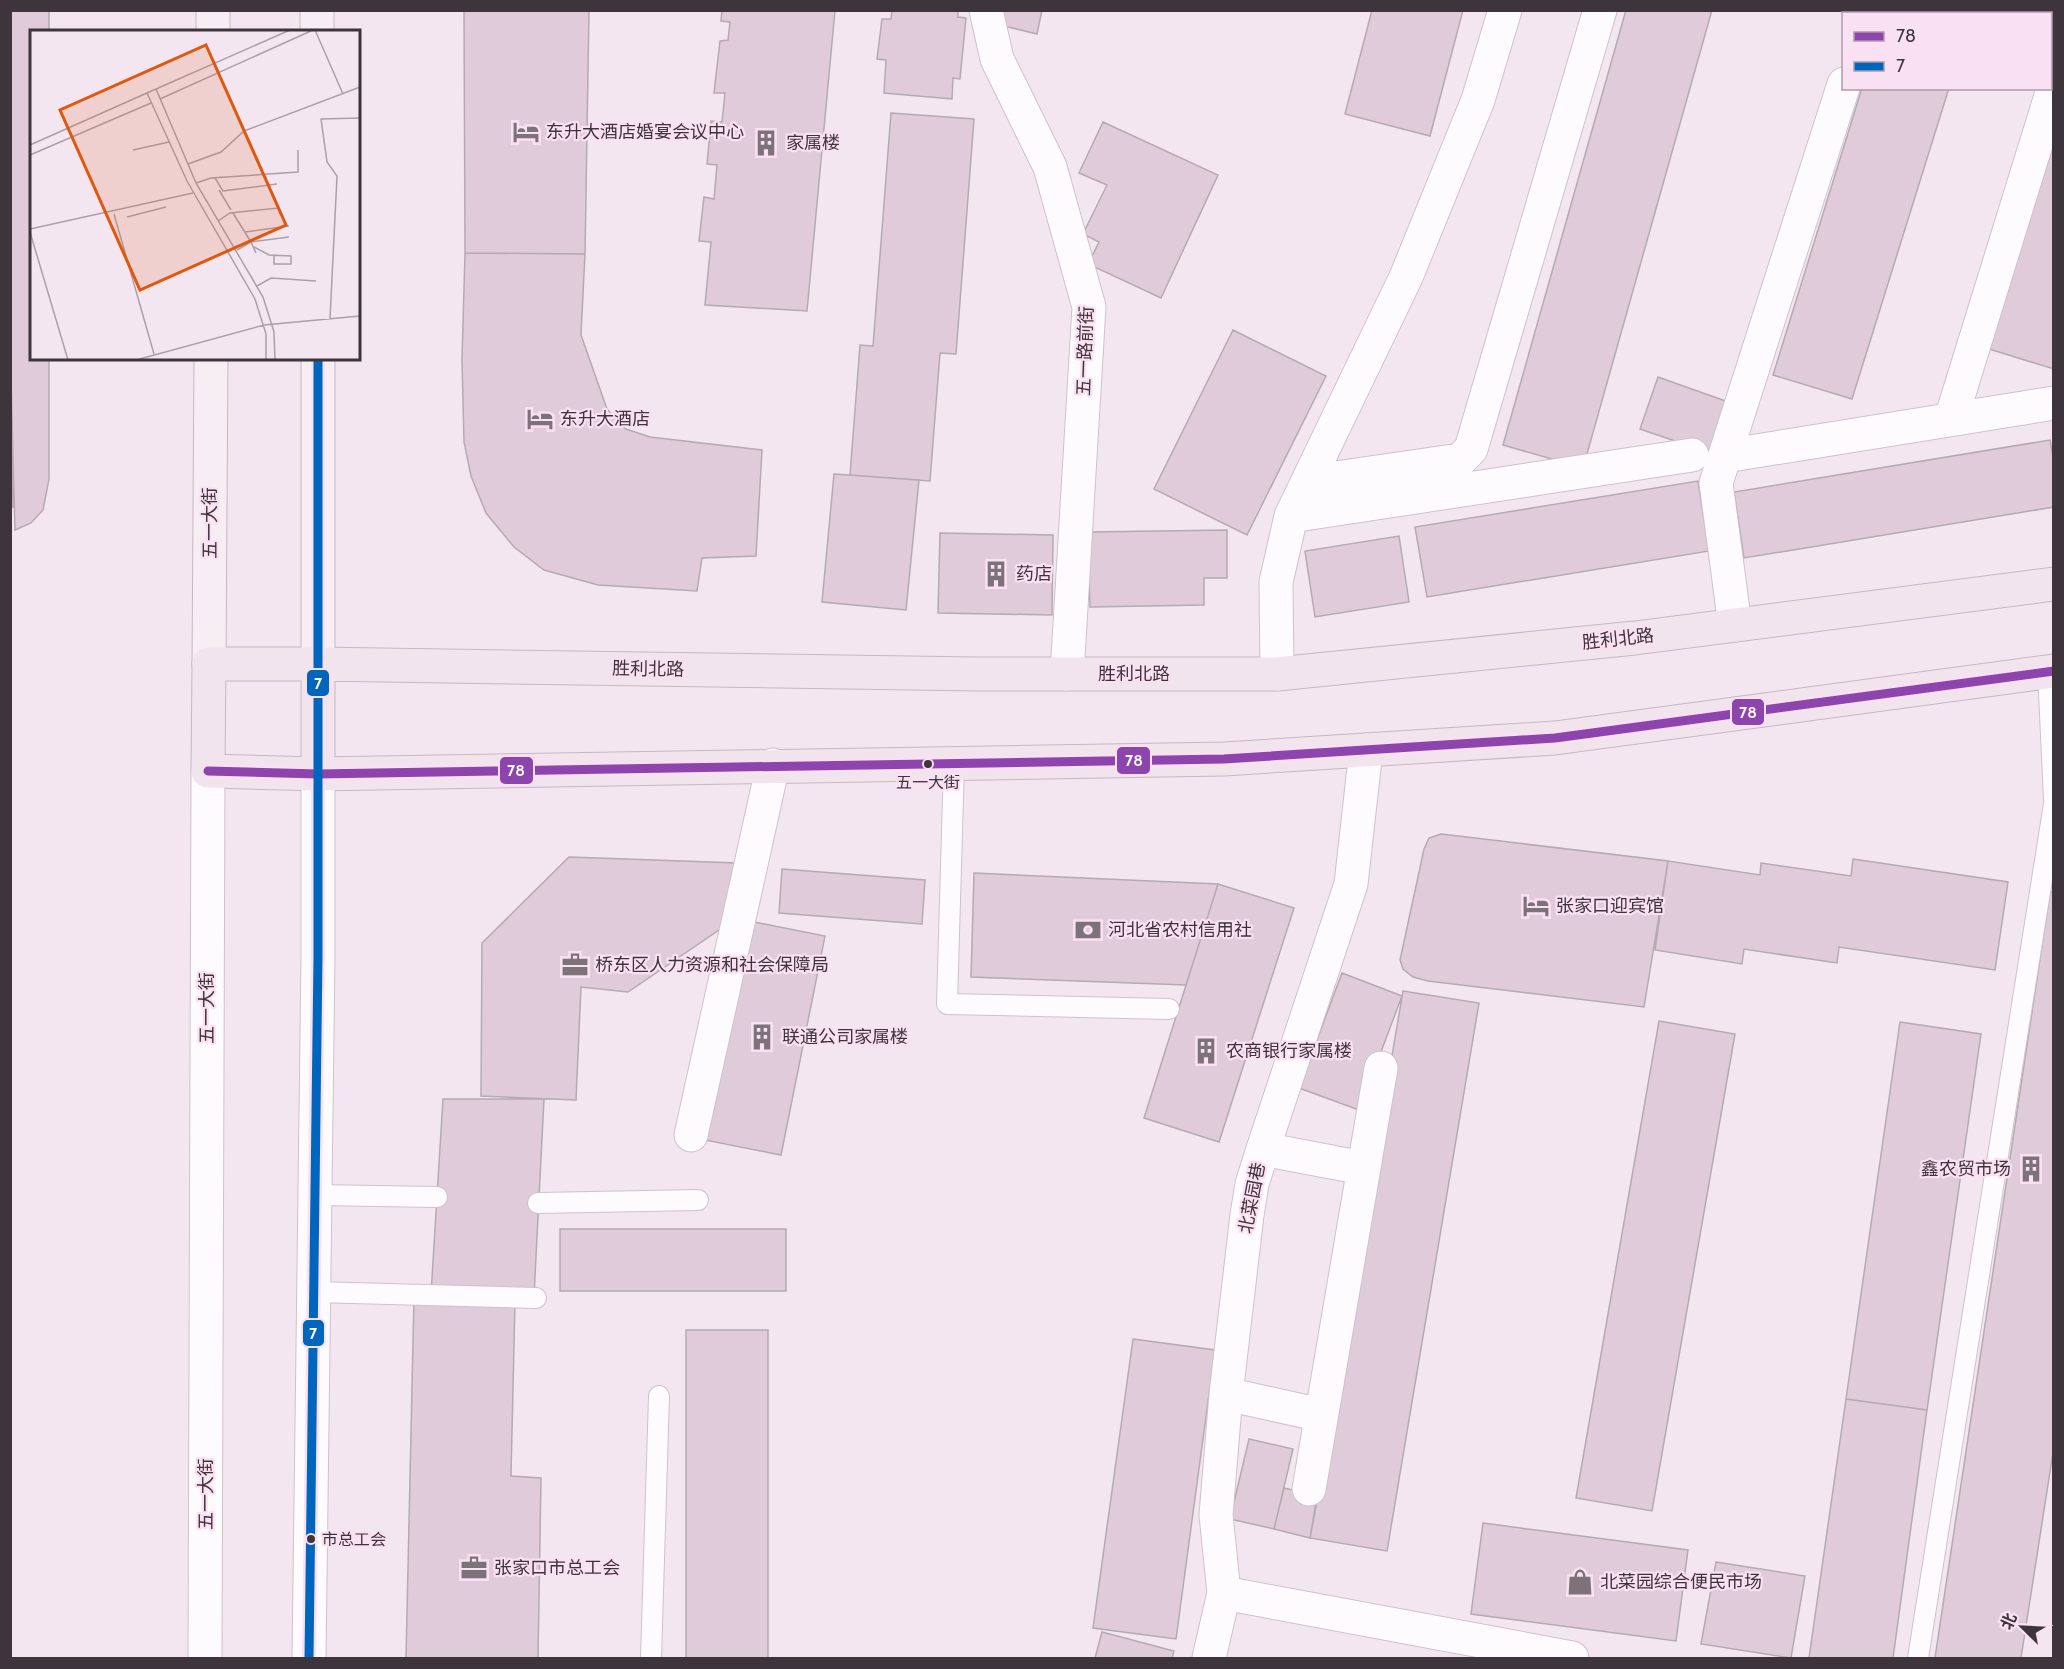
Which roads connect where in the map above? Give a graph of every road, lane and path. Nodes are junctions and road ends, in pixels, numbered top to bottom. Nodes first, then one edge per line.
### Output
1 (213, 10) edge
2 (317, 10) edge
3 (986, 10) edge
4 (1505, 10) edge
5 (1600, 10) edge
6 (213, 30) edge
7 (317, 30) edge
8 (2054, 86) edge
9 (1842, 90) edge
10 (211, 360) edge
11 (318, 360) edge
12 (2054, 403) edge
13 (1952, 419) junction
14 (1692, 455) dead end
15 (1725, 456) junction
16 (1308, 482) junction
17 (1291, 516) junction
18 (2054, 584) edge
19 (1735, 625) junction
20 (209, 664) junction
21 (318, 664) junction
22 (2051, 672) edge
23 (1067, 674) junction
24 (1277, 674) junction
25 (1366, 750) junction
26 (954, 763) junction
27 (773, 765) junction
28 (208, 771) junction
29 (318, 774) junction
30 (2054, 799) edge
31 (2054, 804) edge
32 (2048, 880) edge
33 (1169, 1009) dead end
34 (1381, 1068) dead end
35 (691, 1136) dead end
36 (1263, 1149) junction
37 (1363, 1168) junction
38 (315, 1195) junction
39 (437, 1197) dead end
40 (698, 1200) dead end
41 (538, 1203) dead end
42 (314, 1292) junction
43 (536, 1298) dead end
44 (1226, 1394) junction
45 (659, 1396) dead end
46 (1321, 1415) junction
47 (1309, 1488) dead end
48 (1224, 1593) junction
49 (205, 1659) edge
50 (309, 1659) edge
51 (651, 1659) edge
52 (1209, 1659) edge
53 (1572, 1659) edge
54 (1918, 1659) edge

1 - 6 main road
2 - 7 main road
3 - 23 street, 五一路前街
4 - 16 street
5 - 16 street
8 - 13 street
9 - 15 street
10 - 20 main road, 五一大街
11 - 21 main road
12 - 13 street
13 - 15 street
14 - 17 street
15 - 19 street
16 - 17 street
17 - 24 street
18 - 19 highway, 胜利北路
19 - 24 highway, 胜利北路
20 - 21 highway, 胜利北路
20 - 28 highway, 五一大街
21 - 23 highway, 胜利北路
21 - 29 highway
22 - 25 highway
22 - 30 lane
23 - 24 highway, 胜利北路
25 - 26 highway
25 - 36 street, 北菜园巷
26 - 27 highway
26 - 33 lane
27 - 29 highway
27 - 35 street
28 - 29 highway
28 - 49 street, 五一大街
29 - 38 street
31 - 32 lane
32 - 54 lane
34 - 37 street
36 - 37 street
36 - 44 street, 北菜园巷
37 - 46 street
38 - 39 lane
38 - 42 street
40 - 41 lane
42 - 43 lane
42 - 50 street
44 - 46 street
44 - 48 street, 北菜园巷
45 - 51 lane
46 - 47 street
48 - 52 street, 北菜园巷
48 - 53 street

